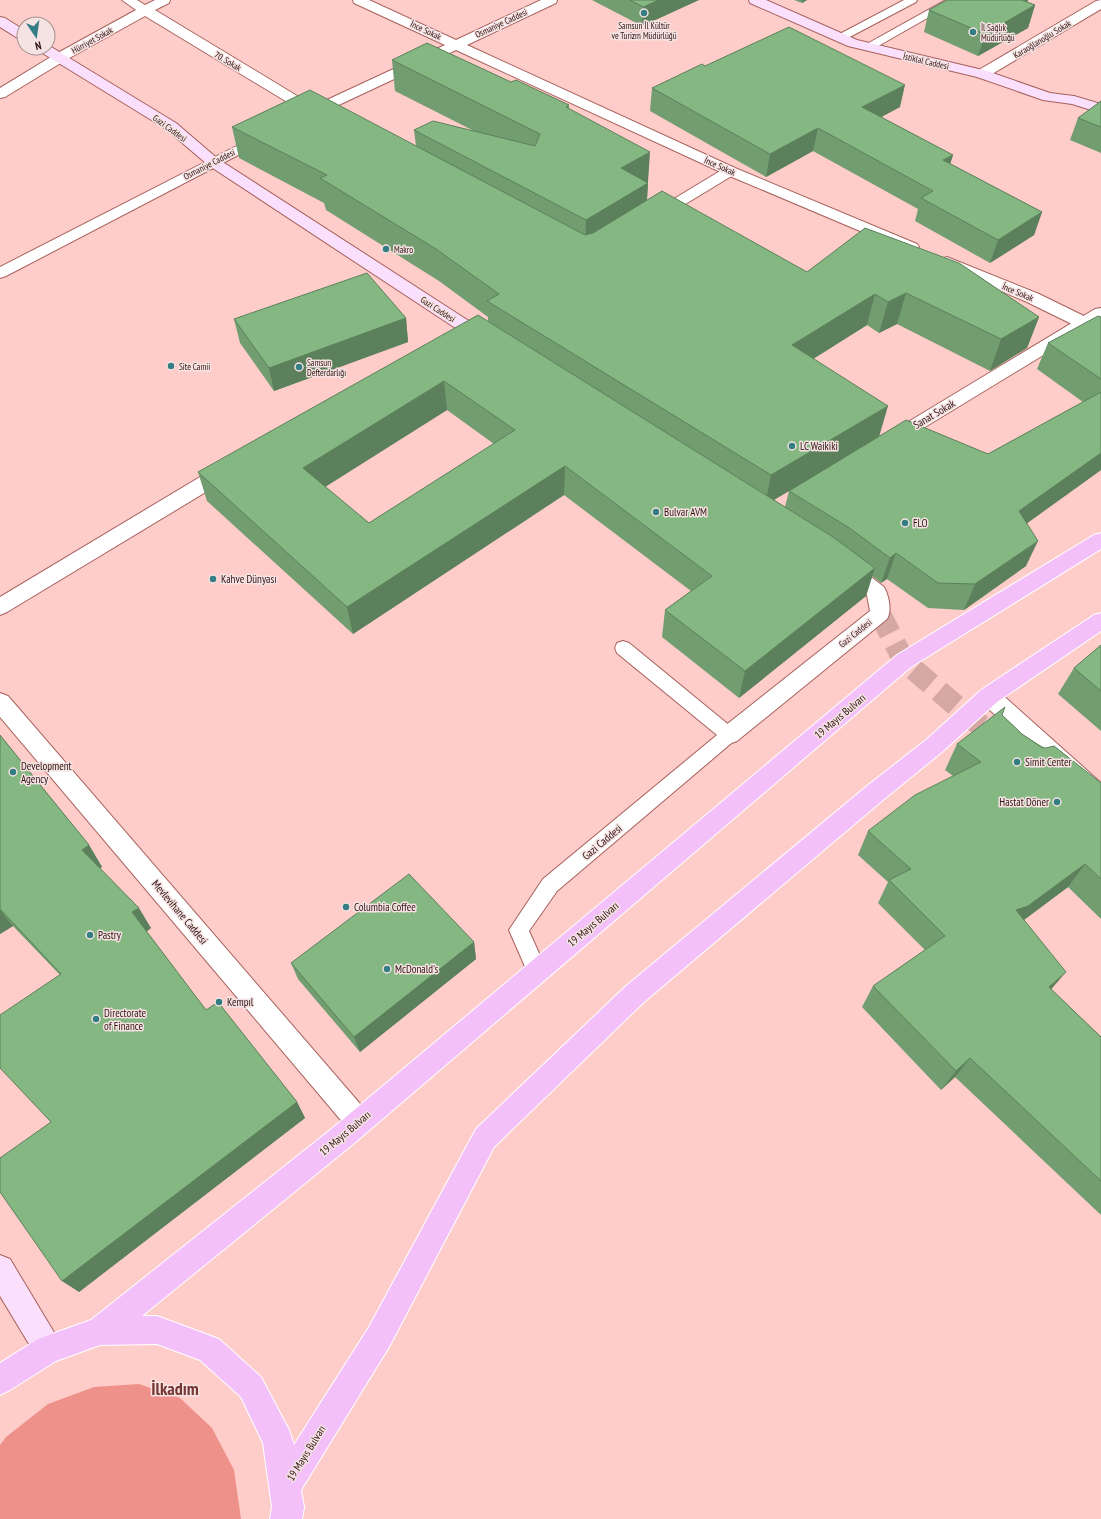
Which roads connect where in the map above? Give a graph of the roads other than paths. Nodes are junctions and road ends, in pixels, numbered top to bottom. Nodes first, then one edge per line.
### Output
1 (128, 0) edge
2 (164, 0) edge
3 (359, 0) edge
4 (551, 0) edge
5 (755, 0) edge
6 (912, 0) edge
7 (954, 0) edge
8 (1101, 4) edge
9 (144, 11) junction
10 (0, 21) edge
11 (16, 31) edge
12 (840, 38) junction
13 (456, 44) junction
14 (869, 47) junction
15 (56, 56) edge
16 (59, 58) junction
17 (982, 74) junction
18 (0, 94) edge
19 (1101, 109) edge
20 (312, 112) junction
21 (326, 119) edge
22 (291, 122) edge
23 (277, 130) edge
24 (213, 162) junction
25 (730, 170) junction
26 (645, 223) edge
27 (0, 273) edge
28 (1101, 313) edge
29 (1084, 323) junction
30 (466, 332) edge
31 (875, 450) edge
32 (243, 461) edge
33 (1101, 540) edge
34 (833, 559) edge
35 (0, 607) edge
36 (1101, 621) edge
37 (623, 648) dead end
38 (989, 696) junction
39 (0, 702) edge
40 (729, 735) junction
41 (1101, 796) edge
42 (537, 971) junction
43 (359, 1122) junction
44 (0, 1269) edge
45 (100, 1331) junction
46 (48, 1349) junction
47 (0, 1380) edge
48 (288, 1508) edge

1 - 9 street, 70. Sokak
2 - 9 street, Hürriyet Sokak
3 - 13 street, İnce Sokak
4 - 13 street, Osmaniye Caddesi
5 - 12 main road, İstiklal Caddesi
6 - 12 lane
7 - 14 lane
8 - 17 street, Karaoğlanoğlu Sokak
9 - 16 street, Hürriyet Sokak
9 - 20 street, 70. Sokak
10 - 11 main road
12 - 14 main road, İstiklal Caddesi
13 - 20 street, Osmaniye Caddesi
13 - 25 street, İnce Sokak
14 - 17 main road, İstiklal Caddesi
15 - 16 main road, Gazi Caddesi
16 - 18 street, Hürriyet Sokak
16 - 24 main road, Gazi Caddesi
17 - 19 main road, İstiklal Caddesi
20 - 21 street, 70. Sokak
20 - 22 street, Osmaniye Caddesi
23 - 24 street, Osmaniye Caddesi
24 - 27 street, Osmaniye Caddesi
24 - 30 main road, Gazi Caddesi
25 - 26 street
25 - 29 street, İnce Sokak
28 - 29 street, Sanat Sokak
29 - 31 street, Sanat Sokak
32 - 35 street
33 - 42 main road, 19 Mayıs Bulvarı
34 - 40 street, Gazi Caddesi
36 - 38 main road, 19 Mayıs Bulvarı
37 - 40 lane
38 - 41 street
38 - 48 main road, 19 Mayıs Bulvarı
39 - 43 street, Mevlevihane Caddesi
40 - 42 lane, Gazi Caddesi
42 - 43 main road, 19 Mayıs Bulvarı
43 - 45 main road, 19 Mayıs Bulvarı
44 - 46 main road
45 - 46 main road
45 - 48 main road
46 - 47 main road

